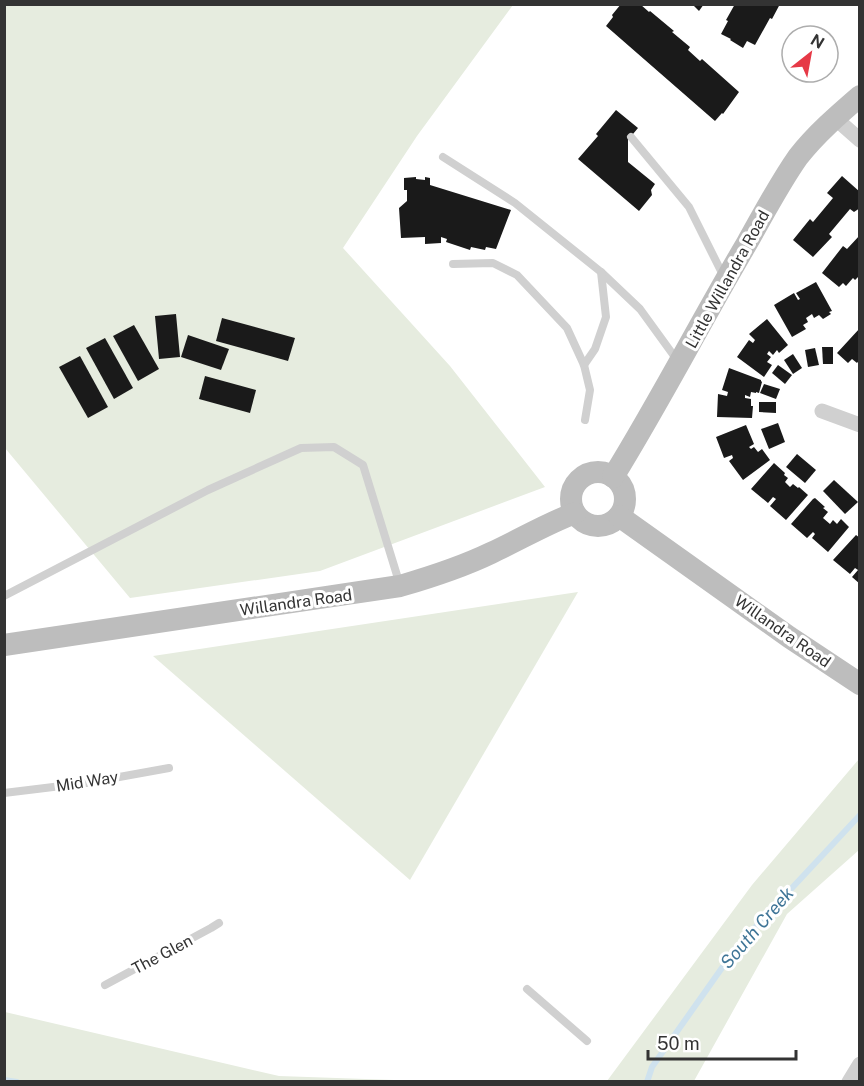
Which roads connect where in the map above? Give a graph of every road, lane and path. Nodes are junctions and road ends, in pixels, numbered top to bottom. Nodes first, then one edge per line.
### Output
1 (860, 96) edge
2 (835, 118) junction
3 (631, 137) dead end
4 (860, 140) edge
5 (443, 156) dead end
6 (453, 264) dead end
7 (601, 272) junction
8 (726, 279) junction
9 (680, 363) junction
10 (584, 365) junction
11 (822, 411) dead end
12 (585, 420) dead end
13 (860, 426) edge
14 (613, 477) junction
15 (574, 513) junction
16 (619, 516) junction
17 (400, 586) junction
18 (4, 596) edge
19 (4, 645) edge
20 (860, 684) edge
21 (169, 768) dead end
22 (4, 793) edge
23 (219, 923) dead end
24 (105, 985) dead end
25 (527, 989) dead end
26 (587, 1041) dead end
27 (860, 1064) edge
28 (849, 1082) edge

1 - 2 main road, Little Willandra Road
2 - 4 street
2 - 8 main road, Little Willandra Road
3 - 8 lane
5 - 7 lane
6 - 10 lane
7 - 9 lane
7 - 10 lane
8 - 9 main road, Little Willandra Road
9 - 14 main road, Little Willandra Road
10 - 12 lane
11 - 13 street
14 - 15 main road
14 - 16 main road
15 - 16 main road
15 - 17 main road, Willandra Road
16 - 20 main road, Willandra Road
17 - 18 lane
17 - 19 main road, Willandra Road
21 - 22 lane, Mid Way
23 - 24 lane, The Glen
25 - 26 lane
27 - 28 street

